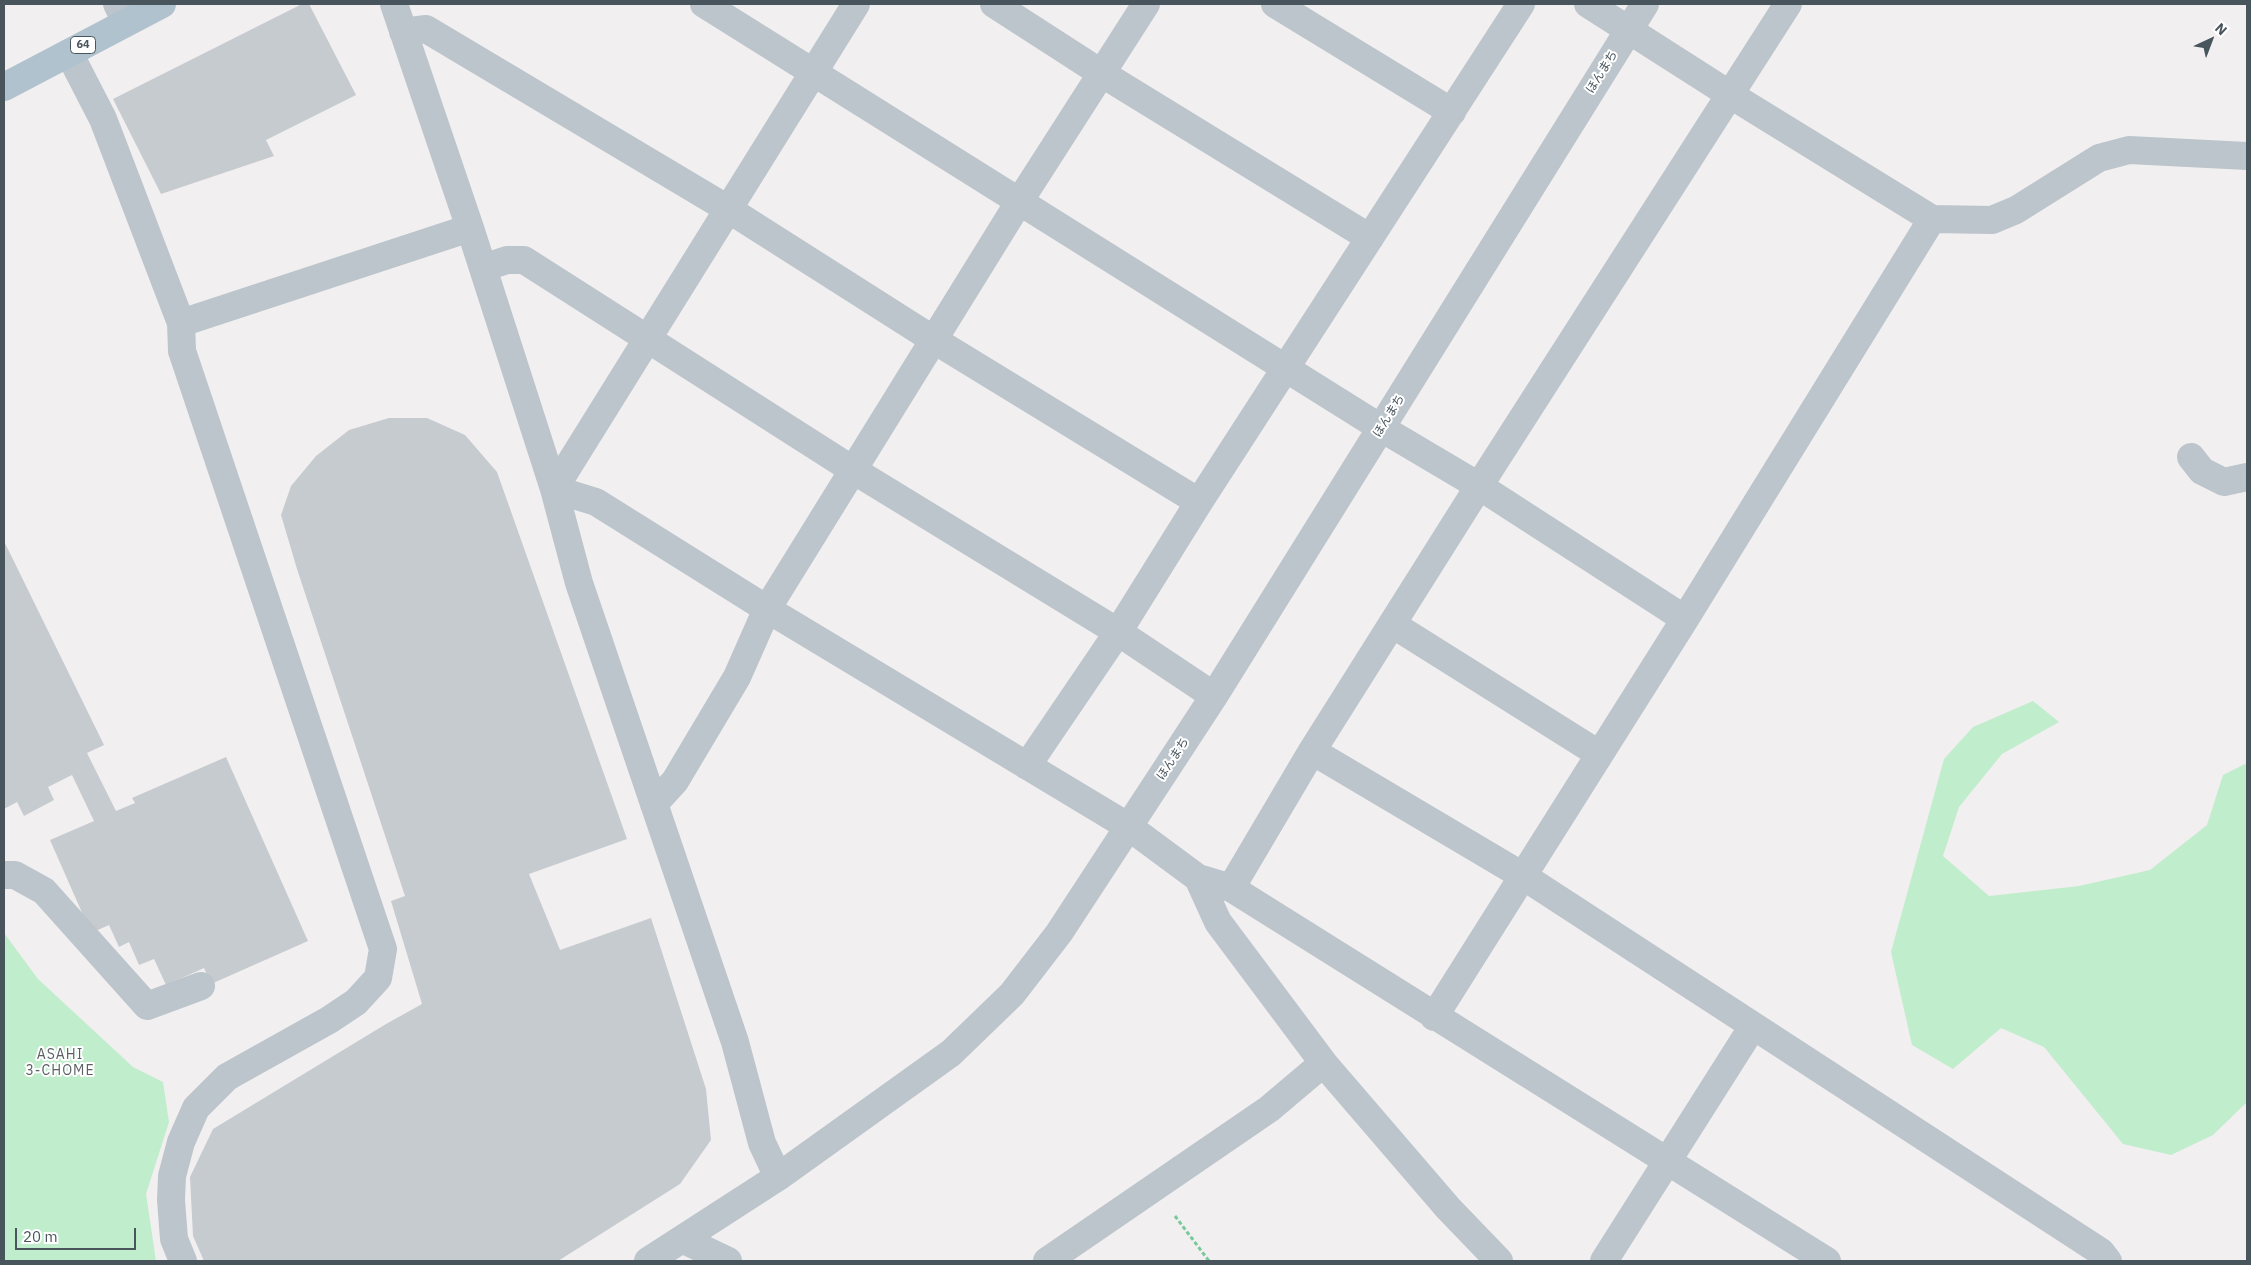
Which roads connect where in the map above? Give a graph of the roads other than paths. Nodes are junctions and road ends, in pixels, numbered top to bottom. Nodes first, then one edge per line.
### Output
1 (162, 4) edge
2 (394, 4) edge
3 (704, 4) edge
4 (856, 4) edge
5 (994, 4) edge
6 (1146, 4) edge
7 (1275, 4) edge
8 (1521, 4) edge
9 (1588, 4) edge
10 (1645, 4) edge
11 (1788, 4) edge
12 (121, 13) edge
13 (1629, 30) junction
14 (403, 32) junction
15 (69, 53) junction
16 (813, 71) junction
17 (1102, 73) junction
18 (4, 86) edge
19 (1729, 94) junction
20 (1452, 112) junction
21 (2247, 156) edge
22 (1020, 202) junction
23 (728, 209) junction
24 (1932, 220) junction
25 (470, 228) junction
26 (1370, 238) junction
27 (483, 268) junction
28 (181, 322) junction
29 (648, 337) junction
30 (934, 340) junction
31 (1287, 368) junction
32 (1381, 428) junction
33 (2191, 457) dead end
34 (853, 470) junction
35 (2247, 477) edge
36 (1479, 486) junction
37 (554, 490) junction
38 (1199, 502) junction
39 (766, 609) junction
40 (1685, 619) junction
41 (1392, 624) junction
42 (1118, 632) junction
43 (1214, 696) junction
44 (1312, 751) junction
45 (1600, 754) junction
46 (1027, 766) junction
47 (654, 804) junction
48 (1129, 827) junction
49 (4, 875) edge
50 (1523, 876) junction
51 (1198, 878) junction
52 (1231, 888) junction
53 (201, 986) dead end
54 (1434, 1017) junction
55 (1753, 1026) junction
56 (1325, 1065) junction
57 (1667, 1161) junction
58 (778, 1177) junction
59 (684, 1240) junction
60 (183, 1261) edge
61 (648, 1261) edge
62 (728, 1261) edge
63 (1047, 1261) edge
64 (1498, 1261) edge
65 (1604, 1261) edge
66 (1827, 1261) edge
67 (2108, 1261) edge

1 - 12 main road, 64
2 - 14 street
3 - 16 street
4 - 16 street
5 - 17 street
6 - 17 street
7 - 20 street
8 - 20 street
9 - 13 street
10 - 13 street, ほんまち
11 - 19 street
12 - 15 main road, 64
13 - 19 street
13 - 32 street, ほんまち
14 - 23 street
14 - 25 street
15 - 18 main road, 64
15 - 28 street
16 - 22 street
16 - 23 street
17 - 22 street
17 - 26 street
19 - 24 street
19 - 36 street
20 - 26 street
21 - 24 street
22 - 30 street
22 - 31 street
23 - 29 street
23 - 30 street
24 - 40 street
25 - 27 street
25 - 28 street
26 - 31 street
27 - 29 street
27 - 37 street
28 - 60 street
29 - 34 street
29 - 37 street
30 - 34 street
30 - 38 street
31 - 32 street
31 - 38 street
32 - 36 street
32 - 43 street, ほんまち
33 - 35 street
34 - 39 street
34 - 42 street
36 - 40 street
36 - 41 street
37 - 39 street
37 - 47 street
38 - 42 street
39 - 46 street
39 - 47 street
40 - 45 street
41 - 44 street
41 - 45 street
42 - 43 street
42 - 46 street
43 - 48 street, ほんまち
44 - 50 street
44 - 52 street
45 - 50 street
46 - 48 street
47 - 58 street
48 - 51 street
48 - 58 street, ほんまち
49 - 53 street
50 - 54 street
50 - 55 street
51 - 52 street
51 - 56 street
52 - 54 street
54 - 57 street
55 - 57 street
55 - 67 street
56 - 63 street
56 - 64 street
57 - 65 street
57 - 66 street
58 - 59 street, ほんまち
59 - 61 street, ほんまち
59 - 62 street

